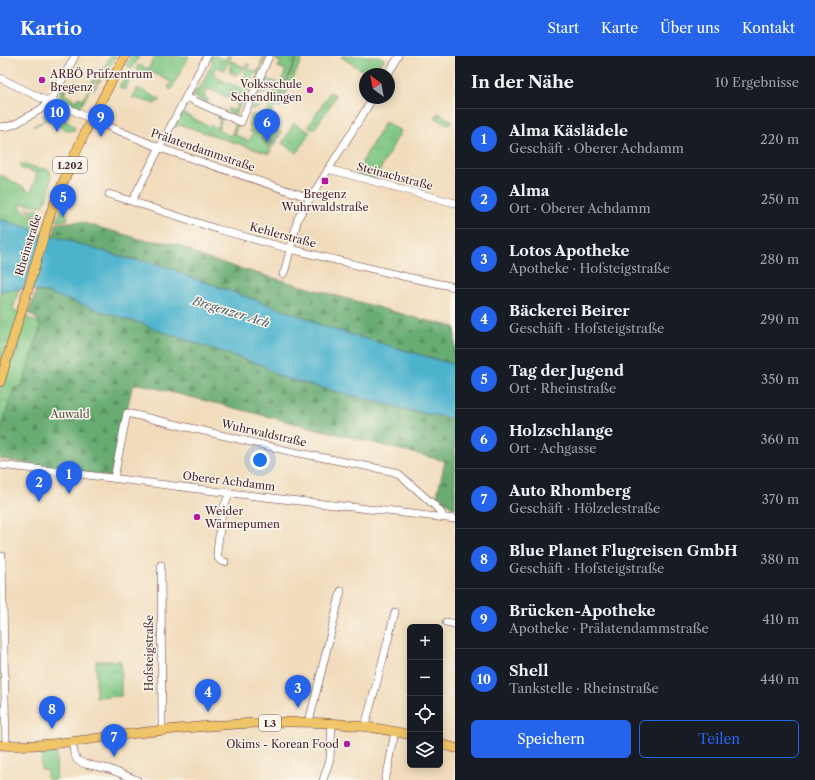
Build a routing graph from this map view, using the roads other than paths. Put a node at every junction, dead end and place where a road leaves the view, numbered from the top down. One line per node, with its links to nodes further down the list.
1 (75, 56): 9 (street)
2 (125, 56): 11 (main road, Rheinstraße / L202)
3 (207, 56): 8 (street)
4 (269, 56): 8 (street)
5 (399, 56): 6 (street)
6 (392, 68)
7 (0, 78): 9 (street)
8 (186, 96): 13 (street)
9 (50, 101): 11 (street, Prälatendammstraße); 12 (street)
10 (369, 104): 14 (street)
11 (91, 119): 13 (street, Prälatendammstraße); 22 (main road, Rheinstraße / L202)
12 (0, 127)
13 (160, 148): 16 (street, Prälatendammstraße); 17 (street)
14 (328, 169): 16 (street); 18 (street, Steinachstraße)
15 (109, 194): 17 (street, Kehlerstraße)
16 (310, 198): 19 (street)
17 (132, 201): 19 (street, Kehlerstraße)
18 (455, 203)
19 (290, 249): 20 (street); 21 (street, Kehlerstraße)
20 (283, 274)
21 (455, 287)
22 (0, 382)
23 (0, 465): 24 (street, Oberer Achdamm)
24 (114, 478): 25 (street, Oberer Achdamm); 26 (street, Wuhrwaldstraße)
25 (230, 493): 26 (street, Oberer Achdamm); 29 (street)
26 (442, 517): 27 (street, Oberer Achdamm)
27 (455, 519)
28 (0, 556): 42 (street)
29 (225, 562)
30 (161, 565): 38 (street, Hofsteigstraße)
31 (341, 591): 35 (street)
32 (395, 612): 37 (street)
33 (446, 622): 34 (street)
34 (455, 624)
35 (309, 722): 36 (main road, L3); 38 (main road, L3)
36 (332, 723): 37 (main road, L3); 46 (street)
37 (365, 726): 39 (main road, L3)
38 (162, 730): 41 (main road, L3)
39 (395, 731): 40 (main road, L3); 47 (street)
40 (407, 734)
41 (72, 741): 42 (main road, L3); 45 (street)
42 (3, 745)
43 (443, 745): 44 (main road)
44 (455, 748)
45 (137, 780)
46 (323, 780)
47 (385, 780)

